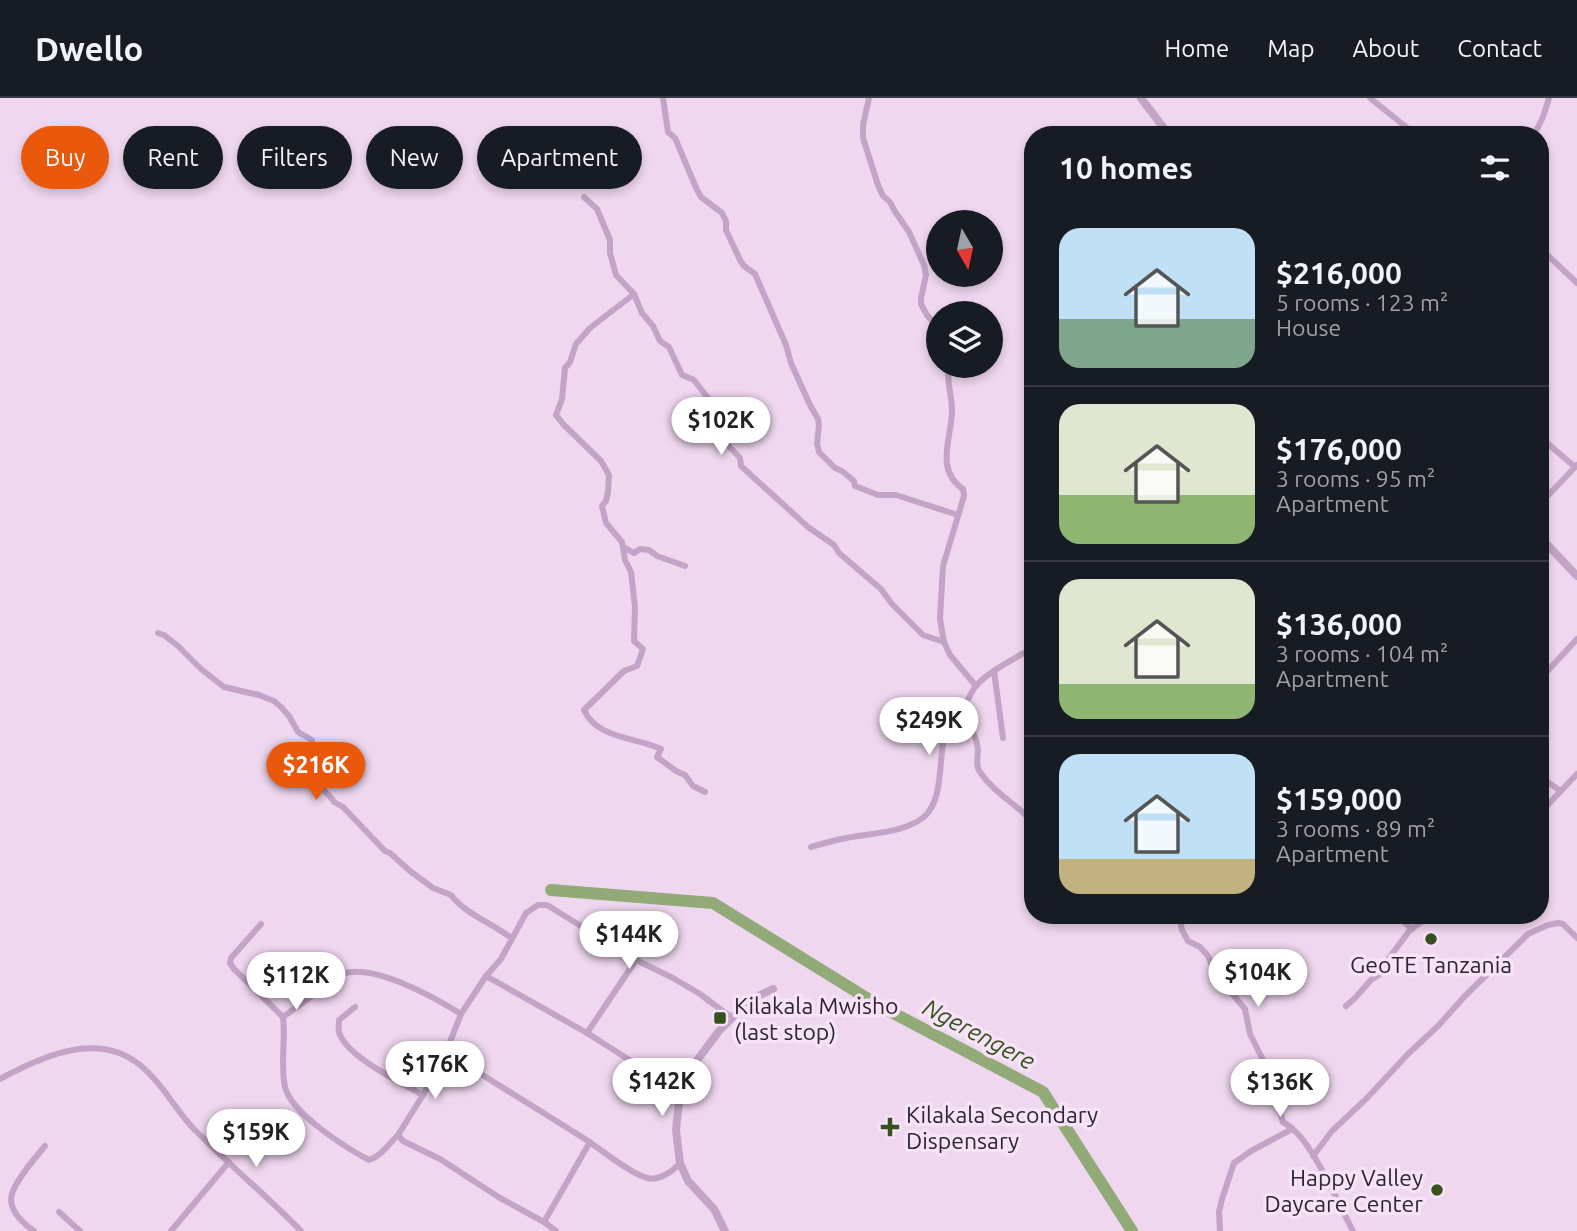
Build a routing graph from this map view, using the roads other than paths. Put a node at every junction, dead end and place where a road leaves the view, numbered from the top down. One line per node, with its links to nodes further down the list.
1 (663, 98): 18 (street)
2 (869, 98): 13 (street)
3 (1141, 98): 6 (street)
4 (1370, 98): 7 (street)
5 (1549, 98): 8 (street)
6 (1163, 126)
7 (1405, 126)
8 (1538, 126)
9 (584, 197): 12 (street)
10 (1549, 257): 11 (street)
11 (1577, 283)
12 (634, 295): 20 (street); 25 (street)
13 (926, 313)
14 (947, 378): 18 (street)
15 (1549, 444): 16 (street)
16 (1576, 466): 17 (street)
17 (1549, 494)
18 (958, 515): 25 (street)
19 (1549, 546): 22 (street)
20 (623, 547): 21 (street); 35 (street)
21 (685, 566)
22 (1577, 576)
23 (158, 633): 45 (street)
24 (1577, 639): 27 (street)
25 (944, 642): 29 (street)
26 (1024, 653): 28 (street)
27 (1549, 669)
28 (994, 671): 29 (street); 31 (street)
29 (976, 686): 30 (street)
30 (956, 713): 37 (street); 38 (street)
31 (1003, 738)
32 (1577, 774): 34 (street)
33 (1549, 783): 34 (street)
34 (1561, 791): 36 (street)
35 (705, 792)
36 (1549, 804)
37 (1024, 814)
38 (811, 847)
39 (261, 924): 52 (street)
40 (1181, 924): 59 (street)
41 (1406, 924): 43 (street)
42 (1419, 924): 43 (street)
43 (1412, 929): 49 (street)
44 (1577, 938): 63 (street)
45 (511, 939): 46 (street); 47 (street)
46 (636, 960): 53 (street); 54 (street)
47 (486, 976): 51 (street); 54 (street)
48 (774, 989): 53 (street)
49 (1346, 1006)
50 (355, 1007): 58 (street)
51 (460, 1014): 52 (street); 55 (street)
52 (283, 1017): 60 (street)
53 (732, 1018): 57 (street)
54 (587, 1033): 57 (street)
55 (446, 1052): 58 (street); 61 (street)
56 (0, 1079): 64 (street)
57 (680, 1092): 65 (street)
58 (423, 1095): 60 (street)
59 (1293, 1129): 63 (street); 74 (street)
60 (398, 1135): 67 (street)
61 (590, 1142): 65 (street); 67 (street)
62 (46, 1146): 68 (street)
63 (1313, 1156): 75 (street)
64 (229, 1162): 70 (street); 71 (street)
65 (680, 1163): 73 (street)
66 (59, 1212): 69 (street)
67 (544, 1222): 72 (street)
68 (34, 1231)
69 (80, 1231)
70 (171, 1231)
71 (300, 1231)
72 (556, 1231)
73 (725, 1231)
74 (1220, 1231)
75 (1353, 1231)

